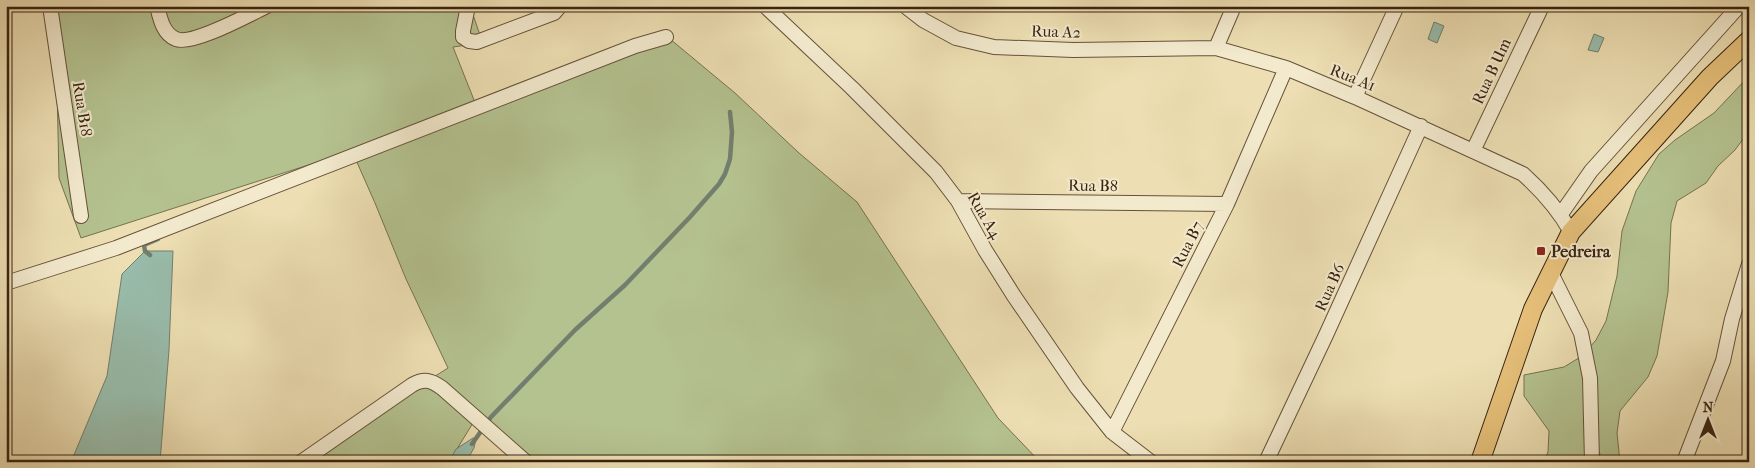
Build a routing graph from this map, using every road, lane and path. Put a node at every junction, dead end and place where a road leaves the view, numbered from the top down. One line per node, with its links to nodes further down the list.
1 (50, 6): 22 (street, Rua B18)
2 (157, 6): 3 (street)
3 (267, 6)
4 (468, 6): 5 (street)
5 (560, 6)
6 (765, 6): 19 (street, Rua A4)
7 (905, 6): 14 (street, Rua A2)
8 (1234, 6): 14 (street)
9 (1397, 6): 16 (street)
10 (1542, 6): 18 (street, Rua B Um)
11 (1739, 6): 21 (street)
12 (666, 37): 26 (street)
13 (1749, 40): 23 (main road)
14 (1216, 48): 15 (street, Rua A1)
15 (1286, 68): 16 (street, Rua A1); 20 (street, Rua B7)
16 (1355, 97): 17 (street, Rua A1)
17 (1421, 126): 18 (street, Rua A1); 31 (street, Rua B6)
18 (1473, 151): 21 (street, Rua A1)
19 (958, 201): 20 (street, Rua B8); 27 (street, Rua A4)
20 (1227, 204): 27 (street, Rua B7)
21 (1561, 214): 23 (street, Rua A1)
22 (82, 216)
23 (1571, 232): 25 (main road)
24 (1749, 264): 34 (street)
25 (1550, 271): 32 (main road); 33 (street)
26 (6, 283)
27 (1112, 432): 30 (street, Rua A4)
28 (301, 462): 29 (street)
29 (526, 462)
30 (1150, 462)
31 (1266, 462)
32 (1480, 462)
33 (1592, 462)
34 (1684, 462)

